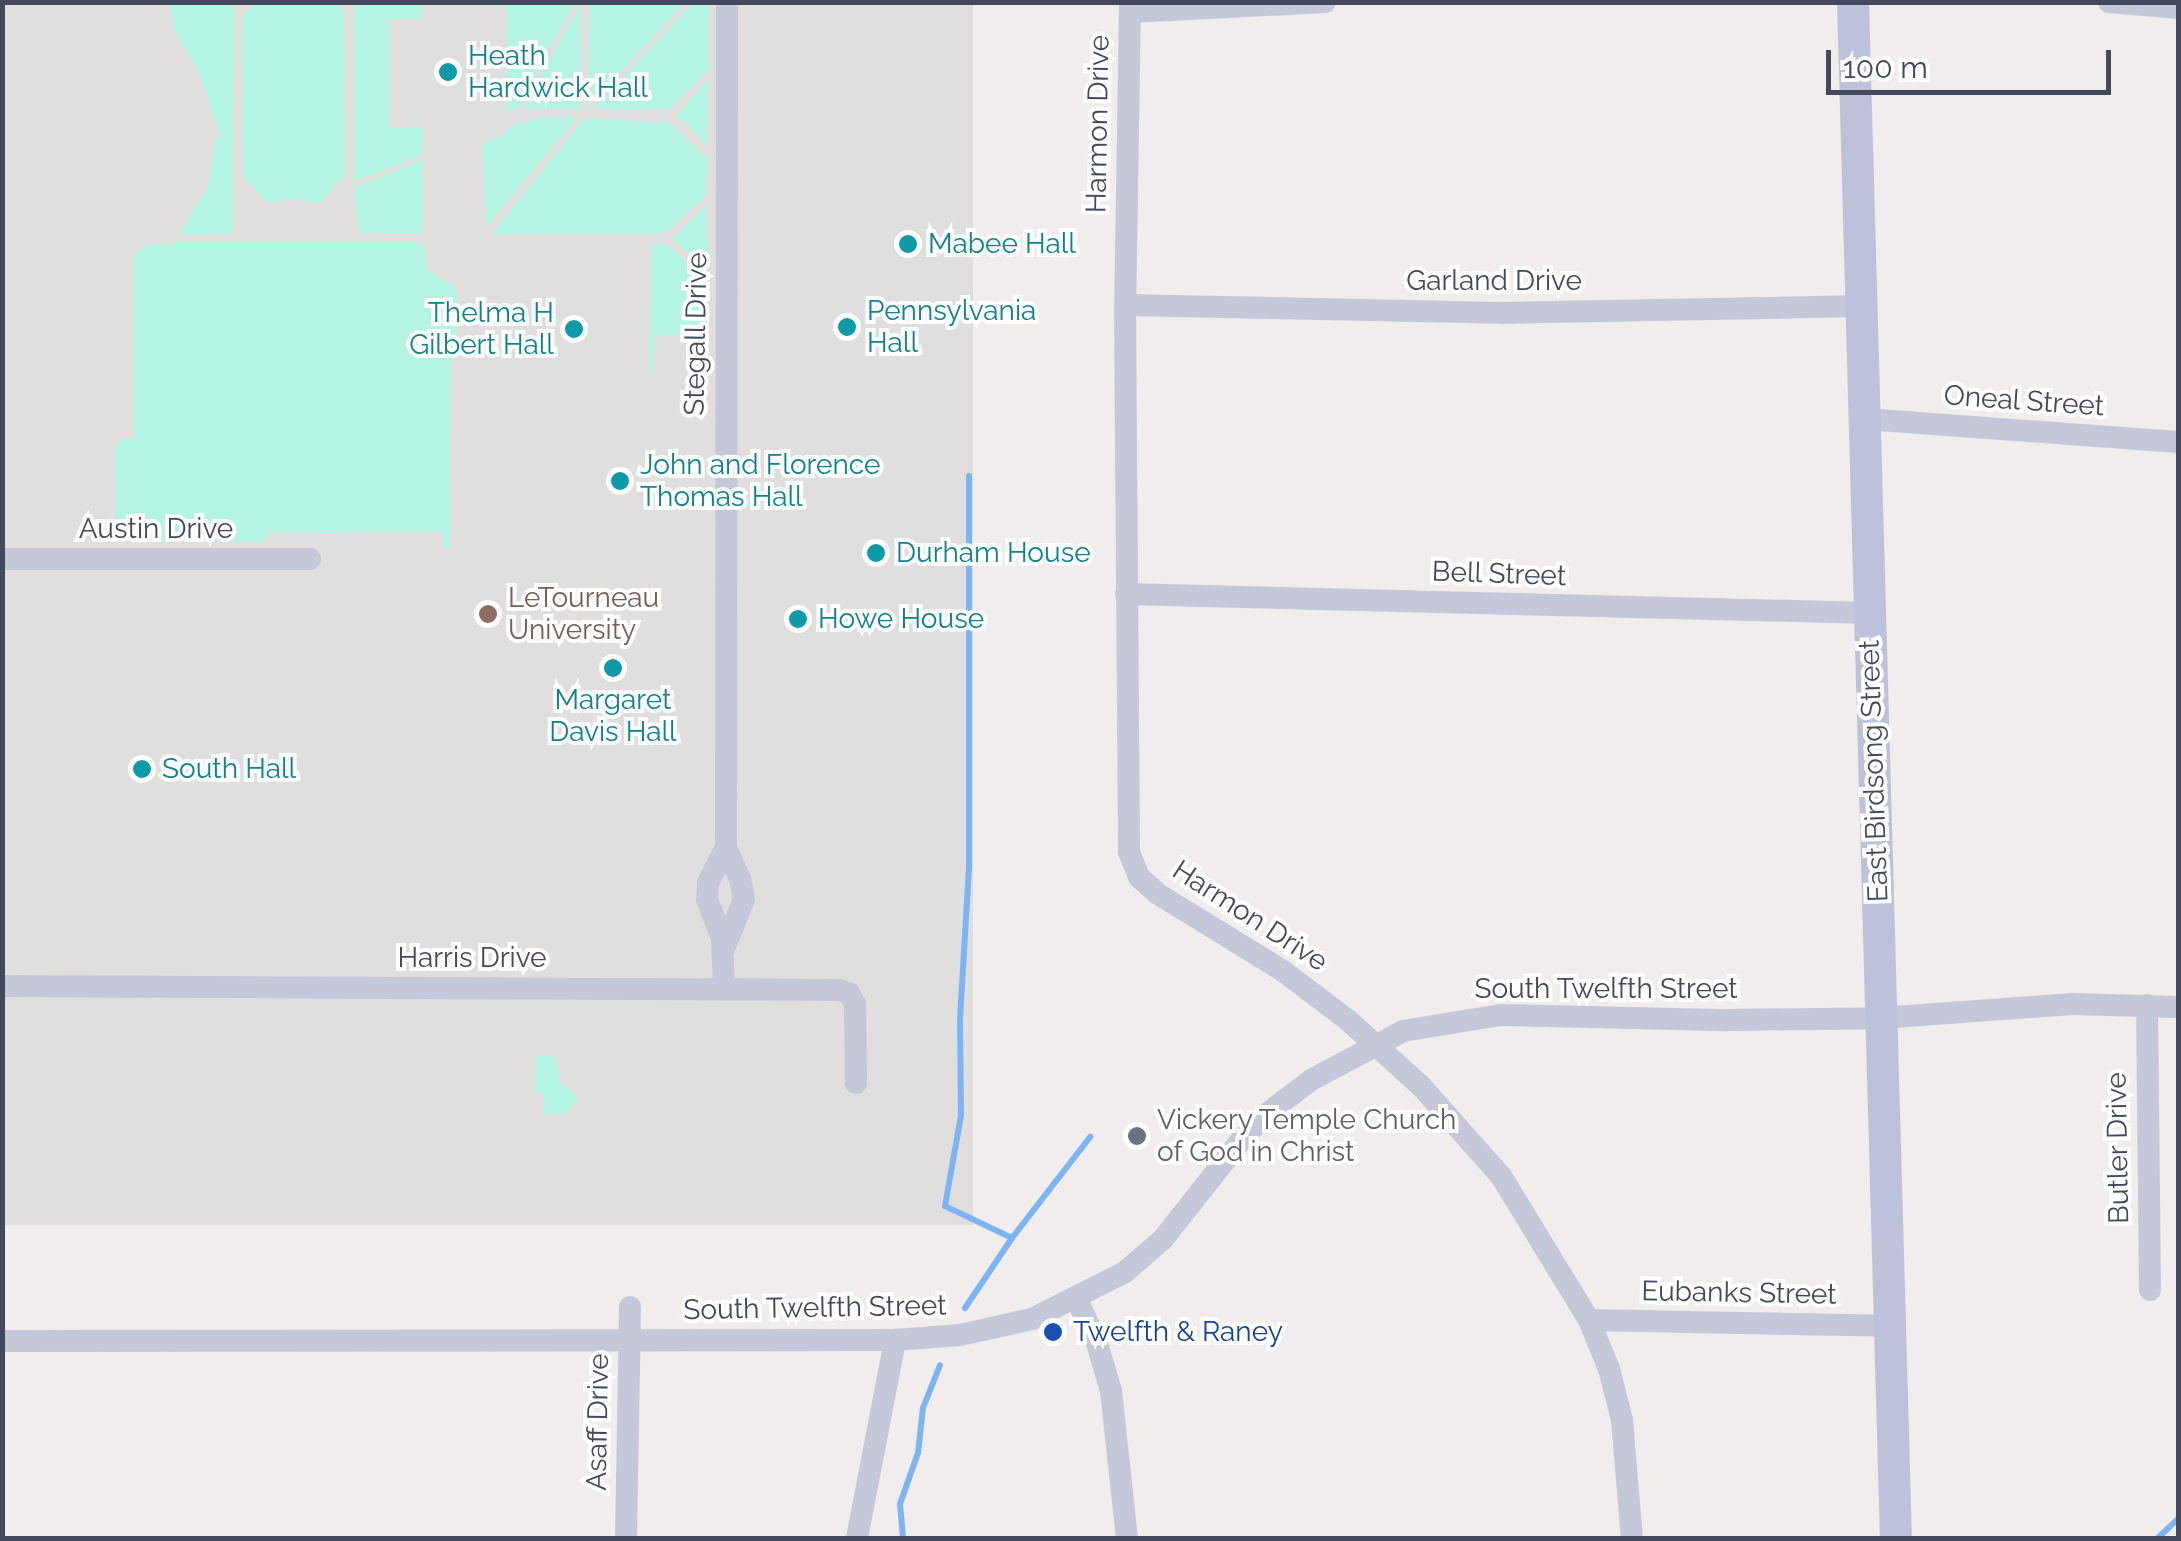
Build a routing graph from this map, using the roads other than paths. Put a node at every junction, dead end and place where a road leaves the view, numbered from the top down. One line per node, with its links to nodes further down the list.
1 (728, 2): 15 (street, Stegall Drive)
2 (1325, 2): 5 (street)
3 (1853, 2): 8 (street, East Birdsong Street)
4 (2110, 2): 6 (street)
5 (1130, 7): 7 (street, Harmon Drive)
6 (2178, 8)
7 (1125, 305): 8 (street, Garland Drive); 13 (street, Harmon Drive)
8 (1862, 306): 9 (street, East Birdsong Street)
9 (1865, 419): 10 (street, Oneal Street); 14 (street, East Birdsong Street)
10 (2178, 442)
11 (2, 558): 12 (street, Austin Drive)
12 (310, 560)
13 (1126, 594): 14 (street, Bell Street); 22 (street, Harmon Drive)
14 (1870, 612): 21 (street, East Birdsong Street)
15 (726, 847): 16 (street, Stegall Drive); 16 (street, Stegall Drive)
16 (724, 950): 18 (street, Stegall Drive)
17 (2, 986): 18 (street, Harris Drive)
18 (724, 988): 23 (street, Harris Drive)
19 (2147, 1005): 20 (street, South Twelfth Street); 21 (street, South Twelfth Street); 24 (street, Butler Drive)
20 (2178, 1007)
21 (1881, 1018): 22 (street, South Twelfth Street); 28 (street, East Birdsong Street)
22 (1373, 1044): 25 (street, South Twelfth Street); 27 (street, Harmon Drive)
23 (856, 1083)
24 (2150, 1290)
25 (1077, 1300): 29 (street, South Twelfth Street); 34 (street)
26 (630, 1307): 31 (street, Asaff Drive)
27 (1589, 1320): 28 (street, Eubanks Street); 35 (street, Harmon Drive)
28 (1888, 1326): 36 (street, East Birdsong Street)
29 (895, 1340): 31 (street, South Twelfth Street); 33 (street)
30 (2, 1341): 31 (street, South Twelfth Street)
31 (630, 1342): 32 (street, Asaff Drive)
32 (626, 1538)
33 (857, 1538)
34 (1127, 1538)
35 (1632, 1538)
36 (1896, 1538)

